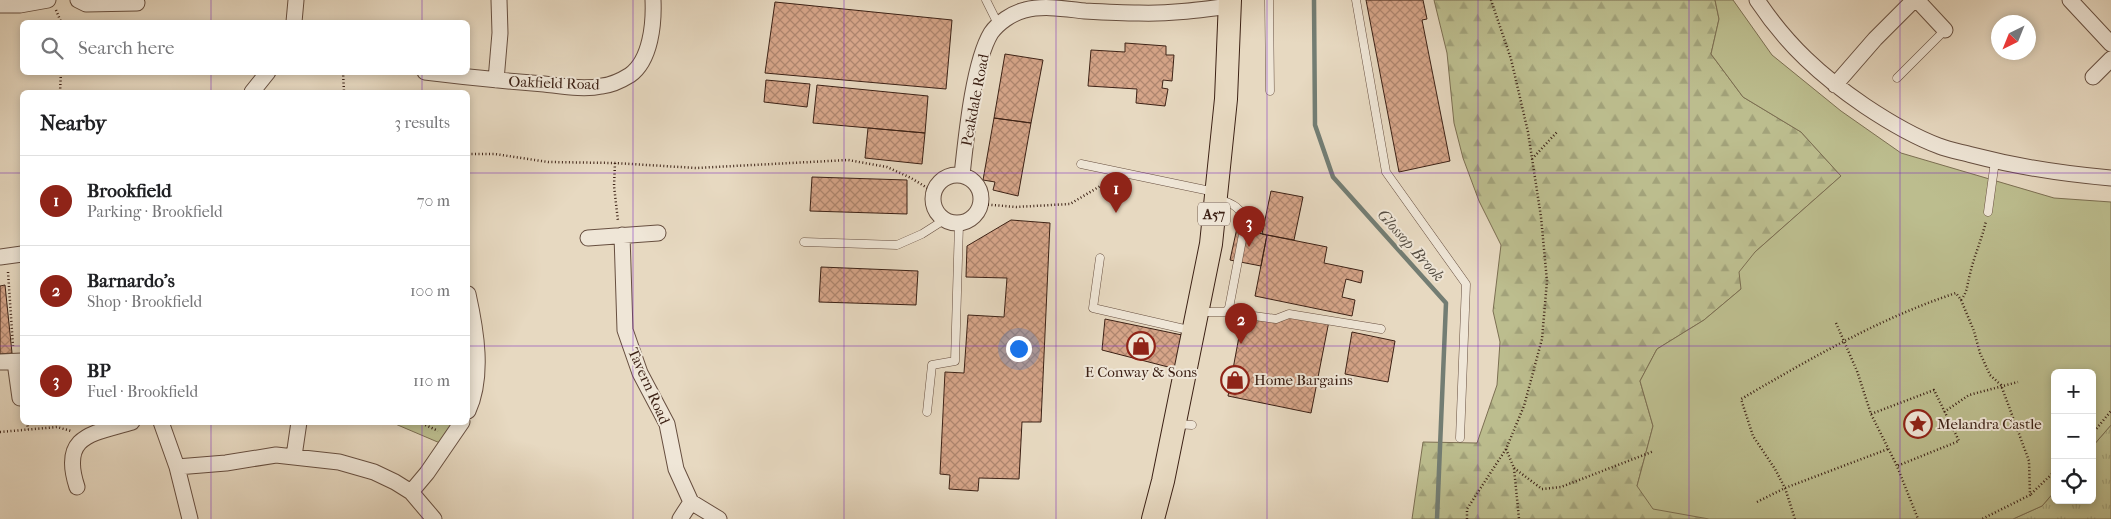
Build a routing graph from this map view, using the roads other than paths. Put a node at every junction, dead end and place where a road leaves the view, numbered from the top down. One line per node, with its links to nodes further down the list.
1 (48, 0): 14 (street)
2 (78, 0): 12 (street)
3 (296, 0): 15 (street)
4 (499, 0): 24 (street)
5 (653, 0): 24 (street, Oakfield Road)
6 (986, 0): 16 (lane)
7 (1269, 0): 27 (lane)
8 (1356, 0): 53 (lane)
9 (1758, 0): 25 (street)
10 (1915, 0): 17 (street); 25 (street)
11 (2070, 0): 18 (street)
12 (137, 3)
13 (1230, 3): 16 (street); 32 (main road, A57)
14 (0, 5)
15 (294, 20)
16 (998, 24): 30 (street, Peakdale Road)
17 (1945, 30): 23 (lane)
18 (2111, 44)
19 (2111, 59): 22 (street)
20 (266, 75): 26 (street)
21 (452, 75): 24 (street, Oakfield Road)
22 (2093, 77)
23 (1897, 78)
24 (496, 80)
25 (1835, 85): 28 (street)
26 (254, 90)
27 (1270, 91)
28 (1995, 161): 31 (street); 33 (lane)
29 (1081, 164): 32 (lane)
30 (962, 175): 34 (street); 35 (street)
31 (2111, 178)
32 (1217, 196): 42 (lane); 43 (main road, A57)
33 (1988, 212)
34 (944, 220): 35 (street); 39 (lane)
35 (959, 224): 48 (lane)
36 (658, 233): 37 (street)
37 (622, 235): 38 (street); 58 (street, Tavern Road)
38 (588, 238)
39 (804, 242)
40 (1100, 258): 43 (lane)
41 (470, 304): 47 (street)
42 (1226, 312): 43 (lane); 44 (lane)
43 (1195, 321): 63 (main road, A57)
44 (1381, 329)
45 (12, 362): 46 (street)
46 (20, 398)
47 (470, 407)
48 (927, 412)
49 (122, 425): 56 (street)
50 (162, 425): 55 (street)
51 (299, 425): 54 (street)
52 (460, 425): 57 (street)
53 (1460, 438)
54 (294, 456): 55 (street); 57 (street)
55 (177, 467): 59 (street)
56 (77, 487)
57 (411, 492): 60 (street)
58 (691, 502): 61 (street); 62 (street)
59 (190, 519)
60 (434, 519)
61 (680, 519)
62 (719, 519)
63 (1153, 519)

